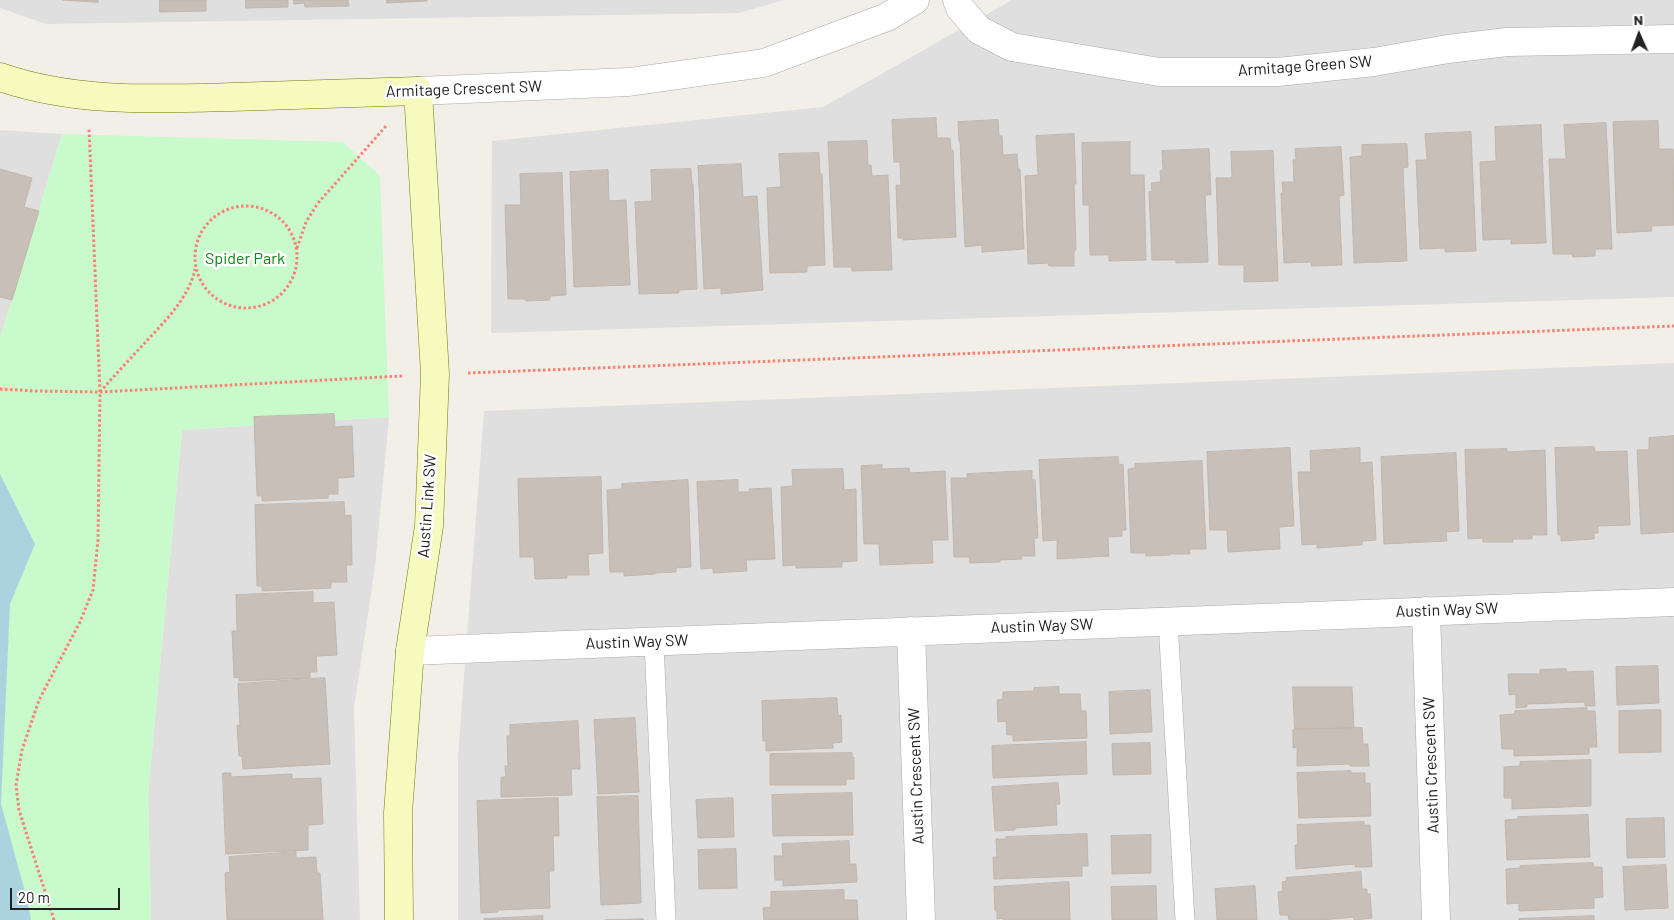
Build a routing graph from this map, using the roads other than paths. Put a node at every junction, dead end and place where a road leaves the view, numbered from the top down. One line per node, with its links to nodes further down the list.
1 (915, 0): 5 (street, Armitage Crescent SW)
2 (957, 0): 3 (street, Armitage Green SW)
3 (1674, 39)
4 (0, 77): 5 (street, Armitage Crescent SW)
5 (418, 91): 11 (street, Austin Link SW)
6 (1674, 602): 7 (street, Austin Way SW)
7 (1426, 611): 8 (street, Austin Way SW); 16 (street, Austin Crescent SW)
8 (1168, 621): 9 (street, Austin Way SW); 15 (lane)
9 (911, 631): 10 (street, Austin Way SW); 14 (street, Austin Crescent SW)
10 (654, 642): 11 (street, Austin Way SW); 13 (lane)
11 (410, 651): 12 (street, Austin Link SW)
12 (398, 920)
13 (666, 920)
14 (921, 920)
15 (1185, 920)
16 (1436, 920)

